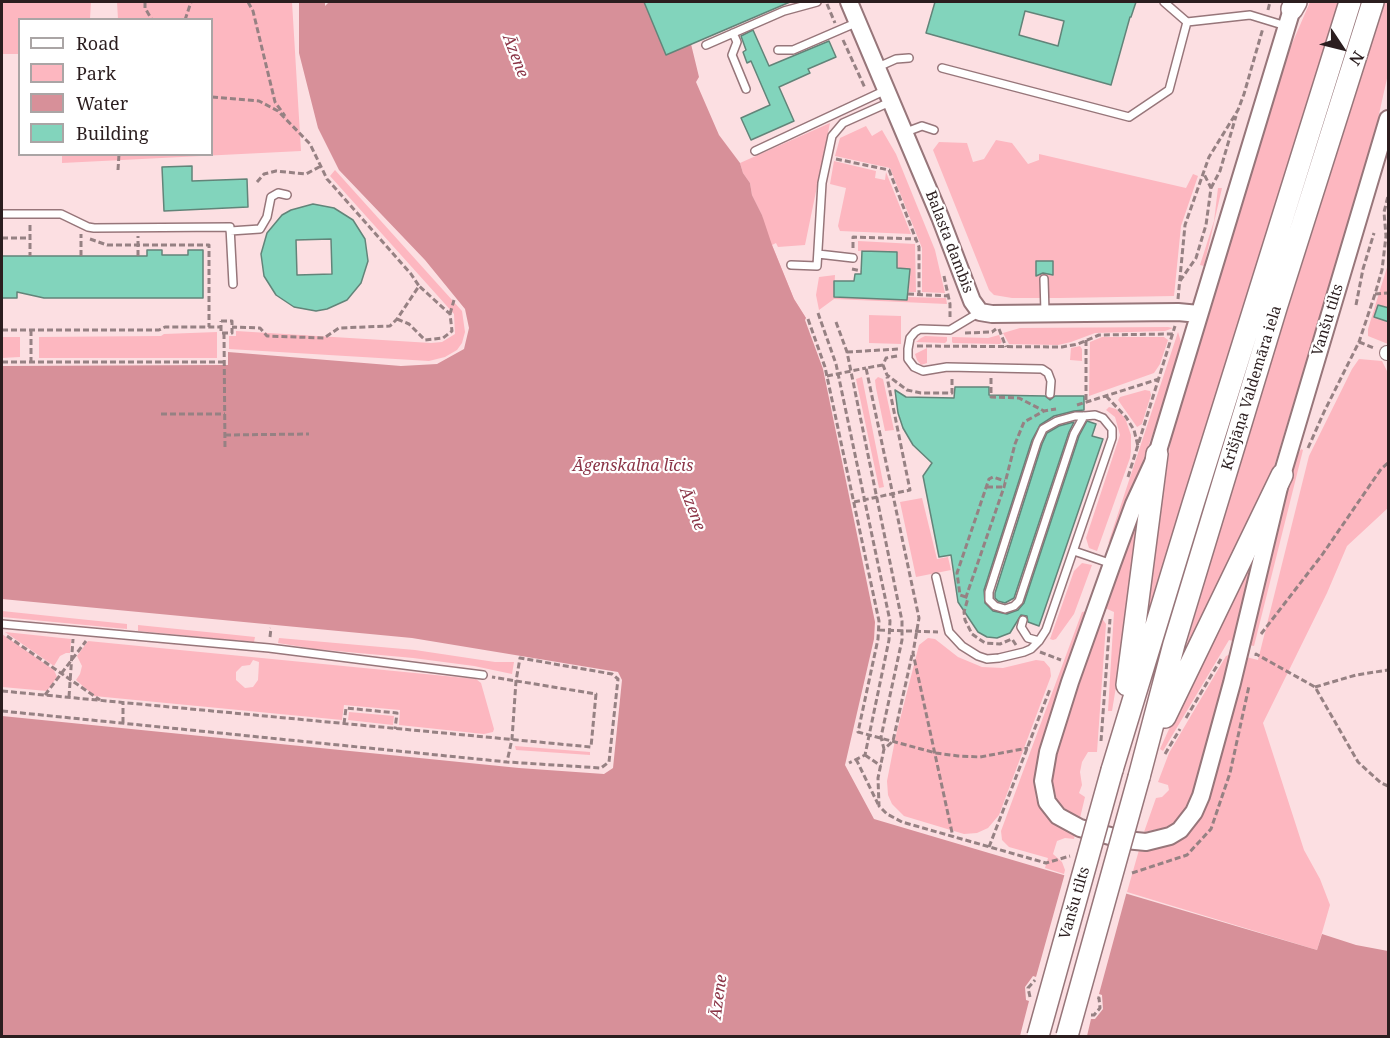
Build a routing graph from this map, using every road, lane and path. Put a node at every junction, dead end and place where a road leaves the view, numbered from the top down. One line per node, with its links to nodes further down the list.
1 (145, 2): 12 (path)
2 (191, 2): 13 (path)
3 (249, 2): 28 (path)
4 (817, 2): 17 (lane)
5 (832, 2): 16 (path)
6 (849, 2): 16 (street, Balasta dambis)
7 (1164, 2): 15 (lane)
8 (1270, 2): 14 (path)
9 (1350, 2): 175 (main road, Krišjāņa Valdemāra iela)
10 (1373, 2): 180 (main road, Krišjāņa Valdemāra iela)
11 (1291, 10): 14 (lane); 79 (street, Vanšu tilts)
12 (151, 18)
13 (186, 18)
14 (1265, 19): 15 (lane); 26 (path)
15 (1187, 22): 22 (lane)
16 (851, 25): 19 (lane); 21 (street, Balasta dambis); 24 (path)
17 (733, 33): 18 (lane); 23 (lane)
18 (706, 45)
19 (778, 50)
20 (909, 58): 21 (lane)
21 (878, 67): 24 (street, Balasta dambis)
22 (942, 68)
23 (746, 89)
24 (885, 96): 30 (street, Balasta dambis); 31 (lane); 33 (lane)
25 (213, 97): 28 (path)
26 (1238, 110): 37 (path); 39 (path)
27 (1389, 118): 35 (street, Vanšu tilts)
28 (290, 123): 34 (path)
29 (934, 130): 30 (lane)
30 (906, 132): 75 (street, Balasta dambis)
31 (755, 152)
32 (119, 156): 36 (path)
33 (828, 157): 51 (path); 53 (lane)
34 (321, 166): 38 (path); 64 (path)
35 (1382, 166): 120 (street, Vanšu tilts)
36 (118, 170)
37 (1203, 172): 39 (path); 62 (path)
38 (257, 182)
39 (1211, 188): 62 (path)
40 (288, 195): 46 (lane)
41 (1389, 196): 69 (path)
42 (2, 214): 43 (lane)
43 (30, 214): 44 (lane); 50 (path)
44 (81, 224): 45 (lane); 48 (path)
45 (138, 228): 46 (lane); 52 (path)
46 (230, 231): 63 (lane)
47 (1374, 233): 74 (path)
48 (81, 234): 52 (path); 55 (path)
49 (2, 238): 50 (path)
50 (30, 238): 54 (path)
51 (916, 239): 57 (path); 68 (path)
52 (138, 245): 56 (path); 85 (path)
53 (818, 254): 57 (lane); 58 (lane)
54 (30, 256)
55 (81, 256)
56 (138, 256)
57 (853, 258): 60 (path)
58 (791, 265)
59 (948, 270): 65 (path)
60 (861, 271)
61 (1044, 279): 76 (lane)
62 (1179, 281): 73 (path)
63 (233, 284)
64 (419, 286): 78 (path); 80 (path)
65 (952, 288)
66 (1389, 293): 69 (path)
67 (908, 294): 68 (path)
68 (919, 294): 70 (path)
69 (1375, 294): 118 (path)
70 (949, 296)
71 (954, 297): 84 (path)
72 (454, 300): 78 (path)
73 (1174, 303): 76 (street, Balasta dambis); 79 (street, Balasta dambis); 91 (path)
74 (1356, 305)
75 (981, 312): 76 (street, Balasta dambis); 84 (lane)
76 (1045, 312)
77 (818, 313): 100 (path)
78 (450, 314): 80 (path)
79 (1199, 314): 117 (street, Vanšu tilts)
80 (397, 319): 87 (path)
81 (808, 319): 102 (path)
82 (836, 322): 99 (path)
83 (1009, 325): 84 (path)
84 (957, 326): 105 (lane)
85 (209, 327): 86 (path); 89 (path)
86 (221, 327): 87 (path); 90 (path)
87 (232, 327): 90 (path)
88 (2, 330): 89 (path)
89 (30, 330): 95 (path)
90 (224, 333): 96 (path)
91 (1173, 334): 92 (path); 103 (path)
92 (1086, 340): 93 (path); 107 (path)
93 (949, 346)
94 (2, 362): 95 (path)
95 (31, 362): 96 (path)
96 (224, 362): 112 (path)
97 (883, 365): 98 (path)
98 (866, 368): 99 (path); 125 (path)
99 (851, 371): 100 (path); 126 (path)
100 (839, 374): 102 (path); 127 (path)
101 (887, 375): 125 (path)
102 (827, 376): 128 (path)
103 (1159, 379): 106 (path); 117 (path)
104 (991, 383): 110 (path)
105 (1050, 394)
106 (1106, 396): 107 (path); 117 (path)
107 (1087, 402): 108 (path)
108 (1071, 406)
109 (1062, 408): 110 (path)
110 (1044, 411): 121 (path)
111 (161, 414): 112 (path)
112 (225, 414): 115 (path)
113 (1084, 416): 113 (lane); 129 (lane)
114 (309, 434): 115 (path)
115 (225, 435): 116 (path)
116 (225, 450)
117 (1148, 451): 122 (path); 130 (street, Vanšu tilts); 175 (main road)
118 (1304, 457)
119 (1389, 463): 144 (path)
120 (1281, 476): 130 (street, Vanšu tilts); 180 (main road)
121 (1006, 481): 123 (path); 124 (path)
122 (1126, 481)
123 (987, 487): 124 (path); 132 (path)
124 (1004, 487): 132 (path)
125 (892, 494): 126 (path); 140 (path)
126 (877, 497): 127 (path); 139 (path)
127 (864, 500): 128 (path); 137 (path)
128 (854, 502): 136 (path)
129 (1074, 551): 130 (lane); 145 (lane)
130 (1112, 564)
131 (936, 577): 142 (lane)
132 (966, 597): 146 (path)
133 (1110, 615): 175 (path)
134 (1023, 620): 145 (lane)
135 (2, 624): 138 (lane)
136 (878, 630): 137 (path); 167 (path)
137 (890, 630): 139 (path); 167 (path)
138 (74, 631): 143 (lane); 150 (path)
139 (902, 631): 140 (path); 168 (path)
140 (917, 631): 142 (path); 148 (path)
141 (2, 632): 152 (path)
142 (949, 632): 146 (lane)
143 (93, 633): 150 (path); 153 (lane)
144 (1261, 634)
145 (1040, 640): 146 (lane)
146 (1031, 649): 147 (path)
147 (1064, 651)
148 (913, 653): 170 (path); 173 (path)
149 (1256, 654): 157 (path)
150 (71, 661): 152 (path); 154 (path)
151 (1389, 670): 157 (path)
152 (61, 674): 154 (path); 159 (path)
153 (483, 675): 155 (path)
154 (70, 680): 160 (path); 161 (path)
155 (516, 681): 169 (path); 169 (path); 177 (path)
156 (1052, 682): 171 (path)
157 (1315, 687): 181 (path)
158 (2, 691): 159 (path)
159 (45, 695): 160 (path)
160 (69, 698): 161 (path)
161 (101, 701): 162 (path)
162 (123, 703): 164 (path); 165 (path)
163 (2, 711): 164 (path)
164 (123, 723): 177 (path)
165 (344, 724): 166 (path); 166 (path)
166 (395, 729): 169 (path)
167 (869, 734): 168 (path); 174 (path)
168 (880, 737): 170 (path); 172 (path)
169 (512, 739): 177 (path)
170 (892, 741): 172 (path); 173 (path)
171 (1028, 748): 173 (path); 184 (path)
172 (884, 749): 179 (path)
173 (936, 753): 183 (path)
174 (865, 755): 176 (path); 179 (path)
175 (1110, 755): 186 (main road, Vanšu tilts, bridge)
176 (856, 759): 178 (path); 182 (path)
177 (507, 762)
178 (849, 762)
179 (881, 766): 182 (path)
180 (1142, 769): 187 (main road, Vanšu tilts, bridge)
181 (1389, 786)
182 (879, 806): 183 (path)
183 (953, 837): 184 (path)
184 (989, 847): 185 (path)
185 (1070, 856)
186 (1038, 1036)
187 (1067, 1036)

